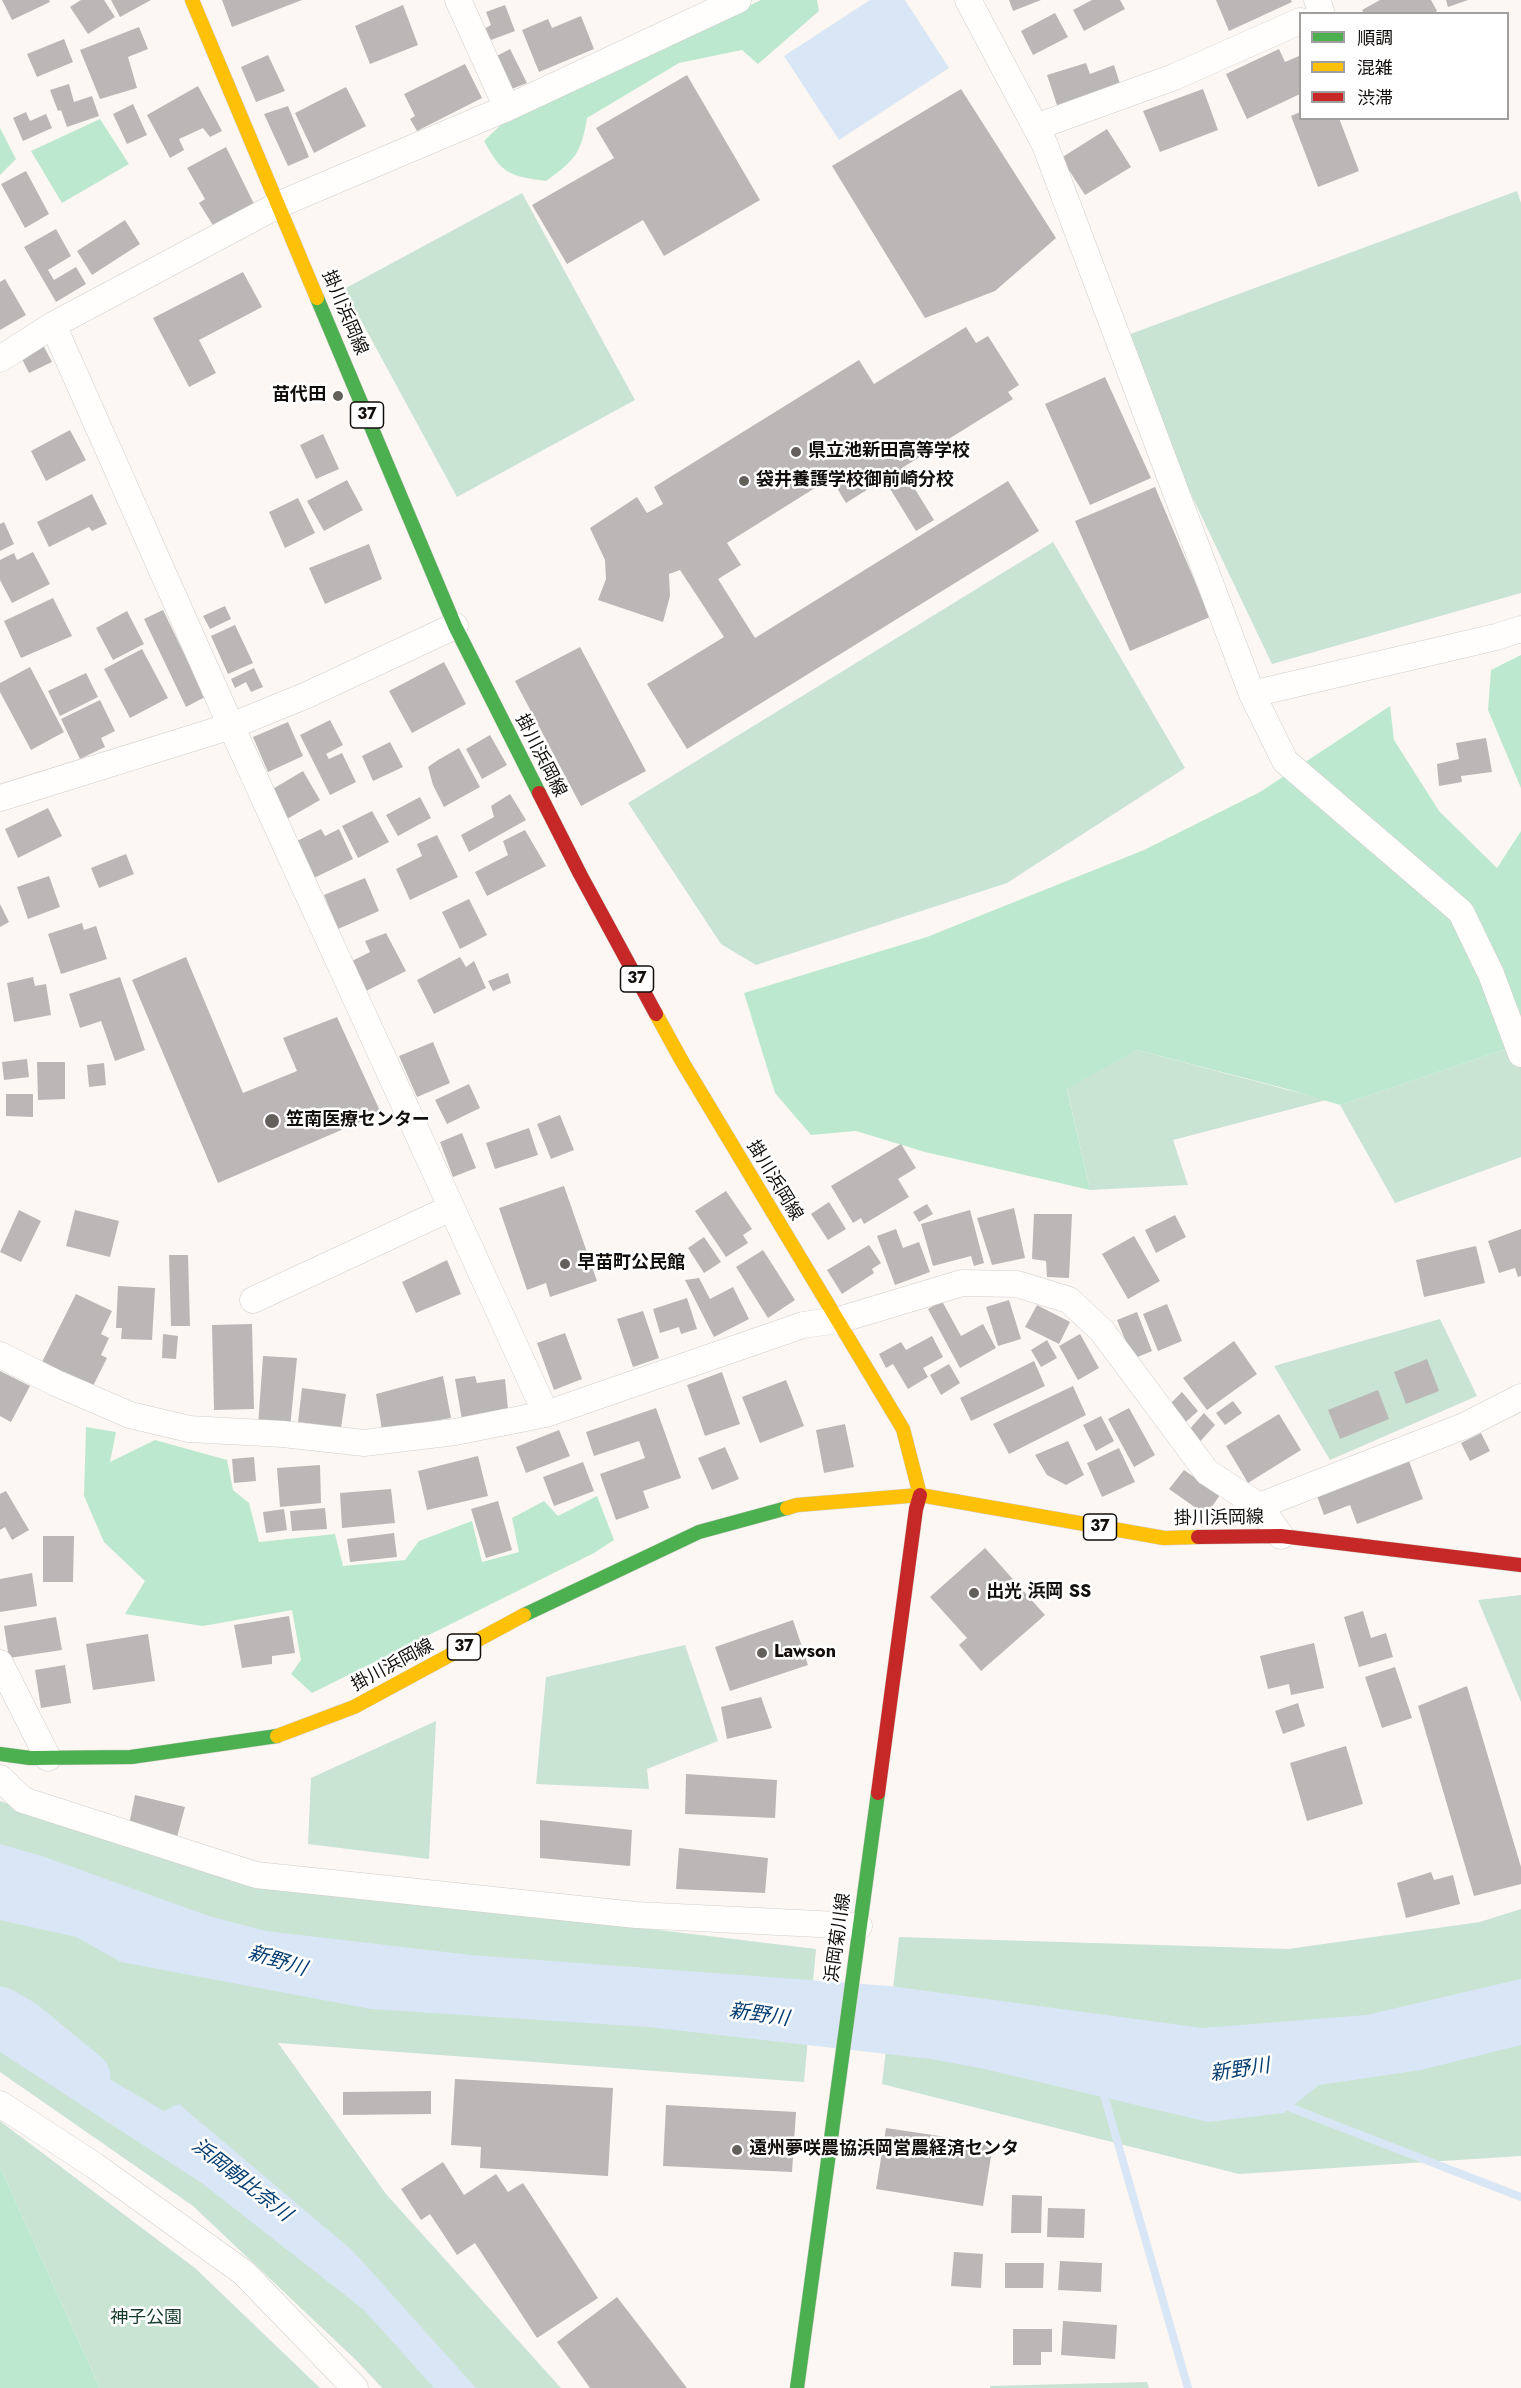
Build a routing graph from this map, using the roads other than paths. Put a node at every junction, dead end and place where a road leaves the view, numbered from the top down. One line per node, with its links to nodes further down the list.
1 (192, 0): 9 (main road, 掛川浜岡線 / 37)
2 (458, 0): 7 (street)
3 (738, 0): 5 (street)
4 (968, 0): 8 (street)
5 (691, 11): 7 (street)
6 (1299, 20): 8 (street)
7 (507, 108): 9 (street)
8 (1036, 127): 14 (street)
9 (280, 204): 10 (street); 12 (main road, 掛川浜岡線 / 37)
10 (53, 325): 11 (street); 15 (street)
11 (0, 359)
12 (455, 626): 15 (street); 20 (main road, 掛川浜岡線 / 37)
13 (1521, 629): 14 (street)
14 (1252, 694): 17 (street)
15 (231, 726): 16 (street); 18 (street)
16 (0, 798)
17 (1521, 1054)
18 (452, 1208): 19 (street); 23 (street)
19 (253, 1300)
20 (839, 1320): 23 (street); 24 (main road, 掛川浜岡線 / 37); 25 (street)
21 (0, 1355): 23 (street)
22 (1521, 1397): 25 (street)
23 (546, 1414)
24 (920, 1495): 26 (main road, 掛川浜岡線 / 37); 30 (main road, 掛川浜岡線 / 37); 32 (main road, 浜岡菊川線)
25 (1259, 1506): 26 (street)
26 (1281, 1536): 27 (main road, 掛川浜岡線 / 37)
27 (1521, 1565)
28 (0, 1663): 30 (street)
29 (0, 1754): 30 (main road, 掛川浜岡線 / 37)
30 (48, 1758)
31 (0, 1778): 32 (street)
32 (858, 1932): 35 (main road, 浜岡菊川線)
33 (0, 2104): 34 (street)
34 (355, 2388)
35 (797, 2388)

